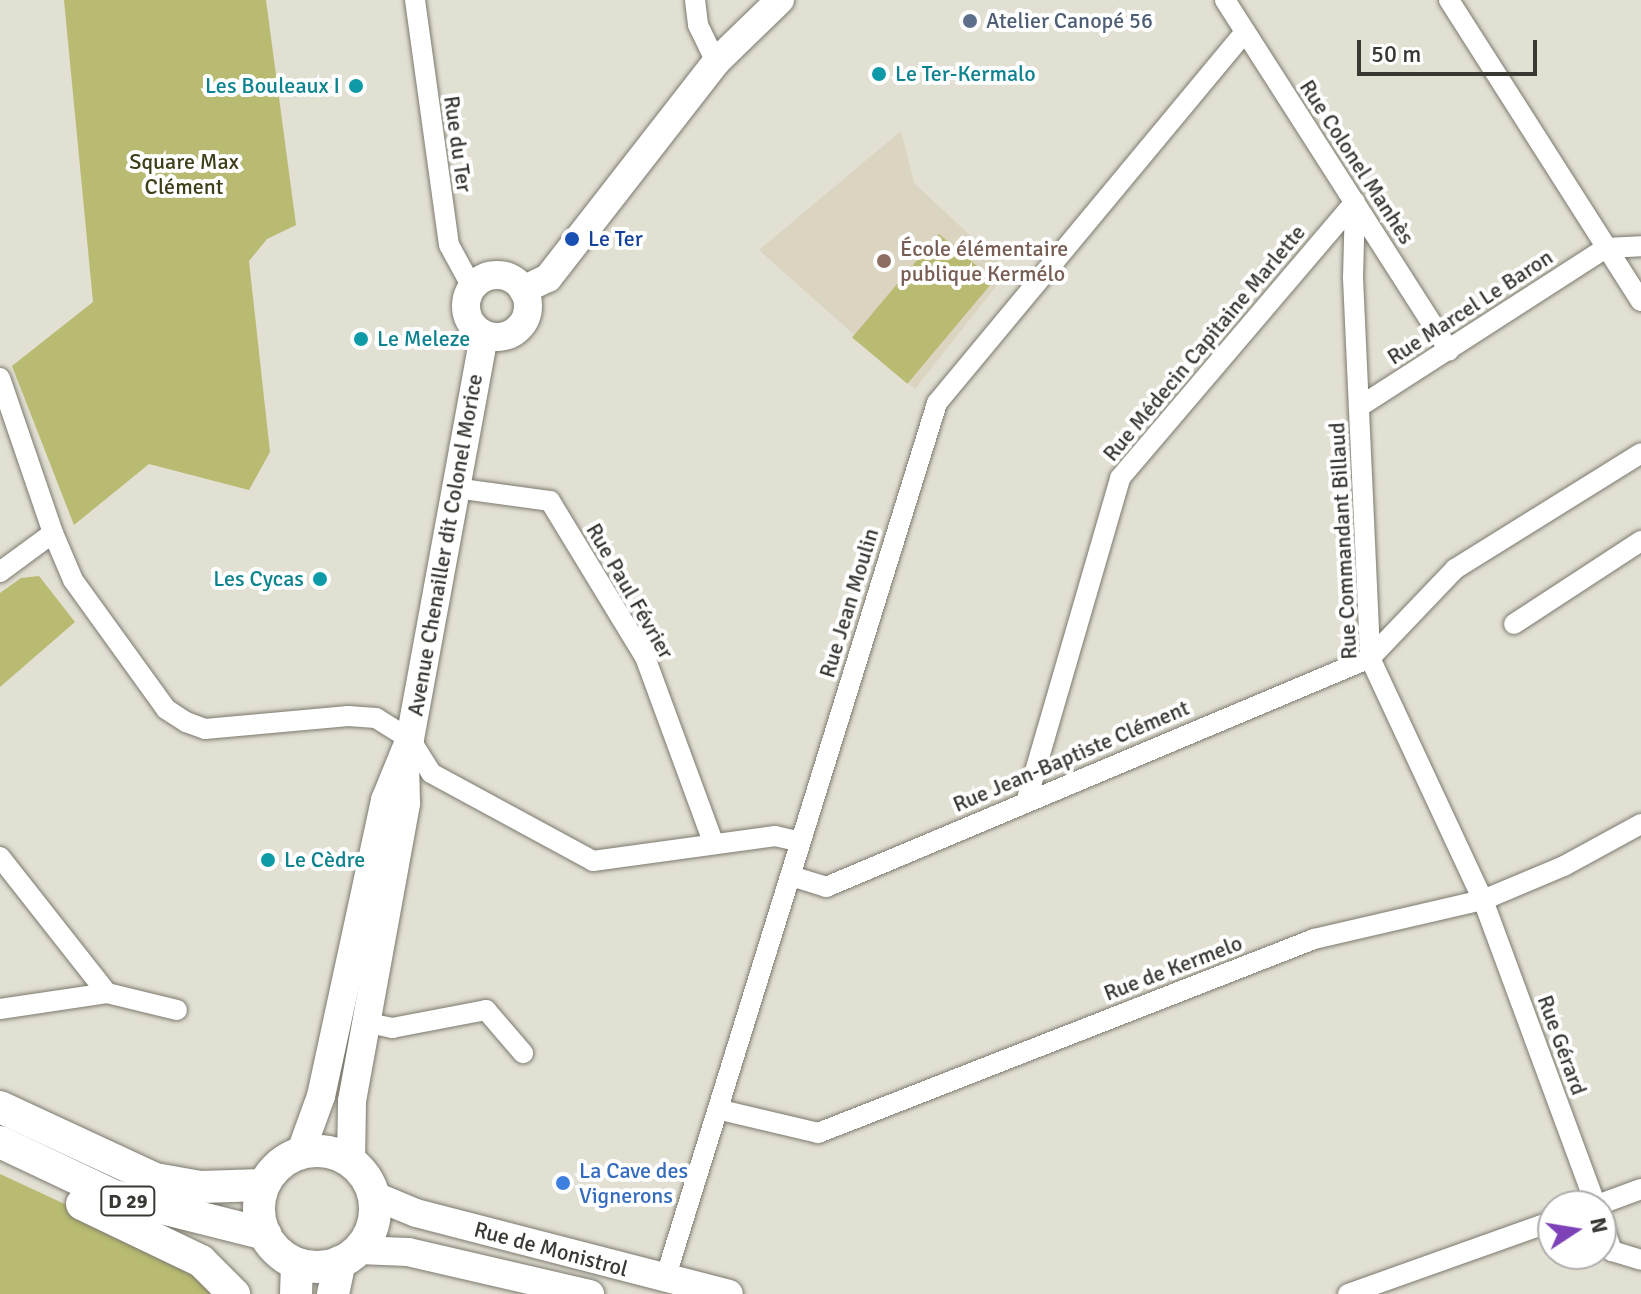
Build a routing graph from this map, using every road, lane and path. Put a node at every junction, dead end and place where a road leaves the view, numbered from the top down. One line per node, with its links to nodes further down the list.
1 (415, 0): 11 (street, Rue du Ter)
2 (695, 0): 7 (street)
3 (780, 0): 7 (street)
4 (1225, 0): 6 (street, Rue Colonel Manhès)
5 (1449, 0): 10 (street)
6 (1245, 32): 8 (street, Rue Colonel Manhès); 29 (street, Rue Jean Moulin)
7 (716, 62): 12 (street)
8 (1355, 202): 15 (street, Rue Colonel Manhès); 17 (street, Rue Commandant Billaud); 26 (street, Rue Médecin Capitaine Marlette)
9 (1641, 246): 10 (street)
10 (1606, 248): 13 (street); 15 (street, Rue Marcel Le Baron)
11 (472, 287): 12 (street); 14 (street)
12 (523, 290): 14 (street)
13 (1641, 301)
14 (484, 335): 19 (street, Avenue Chenailler dit Colonel Morice)
15 (1449, 350): 17 (street, Rue Marcel Le Baron)
16 (0, 378): 20 (street)
17 (1359, 407): 24 (street, Rue Commandant Billaud)
18 (1641, 453): 24 (street)
19 (455, 488): 25 (street, Avenue Chenailler dit Colonel Morice); 28 (street, Rue Paul Février)
20 (53, 533): 22 (street); 25 (street)
21 (1641, 541): 23 (street)
22 (0, 572)
23 (1514, 624)
24 (1370, 658): 26 (street, Rue Jean-Baptiste Clément); 32 (street, Rue Commandant Billaud)
25 (407, 746): 28 (street); 36 (street, Avenue Chenailler dit Colonel Morice); 41 (street, Avenue Chenailler dit Colonel Morice)
26 (1027, 799): 31 (street, Rue Jean-Baptiste Clément)
27 (1641, 824): 32 (street, Rue de Kermelo)
28 (713, 842): 29 (street)
29 (800, 842): 31 (street, Rue Jean Moulin)
30 (0, 857): 33 (street)
31 (791, 876): 39 (street, Rue Jean Moulin)
32 (1483, 900): 39 (street, Rue de Kermelo); 46 (street, Rue Gérard)
33 (107, 993): 34 (street); 35 (street)
34 (0, 1009)
35 (177, 1010)
36 (364, 1022): 37 (street); 42 (street, Avenue Chenailler dit Colonel Morice)
37 (523, 1053)
38 (0, 1107): 44 (main road, D 29)
39 (721, 1110): 55 (street, Rue Jean Moulin)
40 (0, 1142): 50 (main road, D 29)
41 (300, 1154): 42 (main road); 44 (main road)
42 (351, 1161): 47 (main road)
43 (0, 1164): 56 (main road)
44 (263, 1185): 50 (main road)
45 (1641, 1189): 48 (street)
46 (1590, 1190)
47 (375, 1196): 52 (main road); 55 (street, Rue de Monistrol)
48 (1617, 1198)
49 (1537, 1227): 60 (street)
50 (265, 1234): 54 (main road)
51 (1617, 1253): 53 (street)
52 (350, 1256): 54 (main road); 57 (main road); 58 (street, Rue de Monistrol)
53 (1641, 1260)
54 (296, 1279)
55 (665, 1279): 59 (street, Rue de Monistrol)
56 (234, 1294)
57 (333, 1294)
58 (590, 1294)
59 (729, 1294)
60 (1348, 1294)

